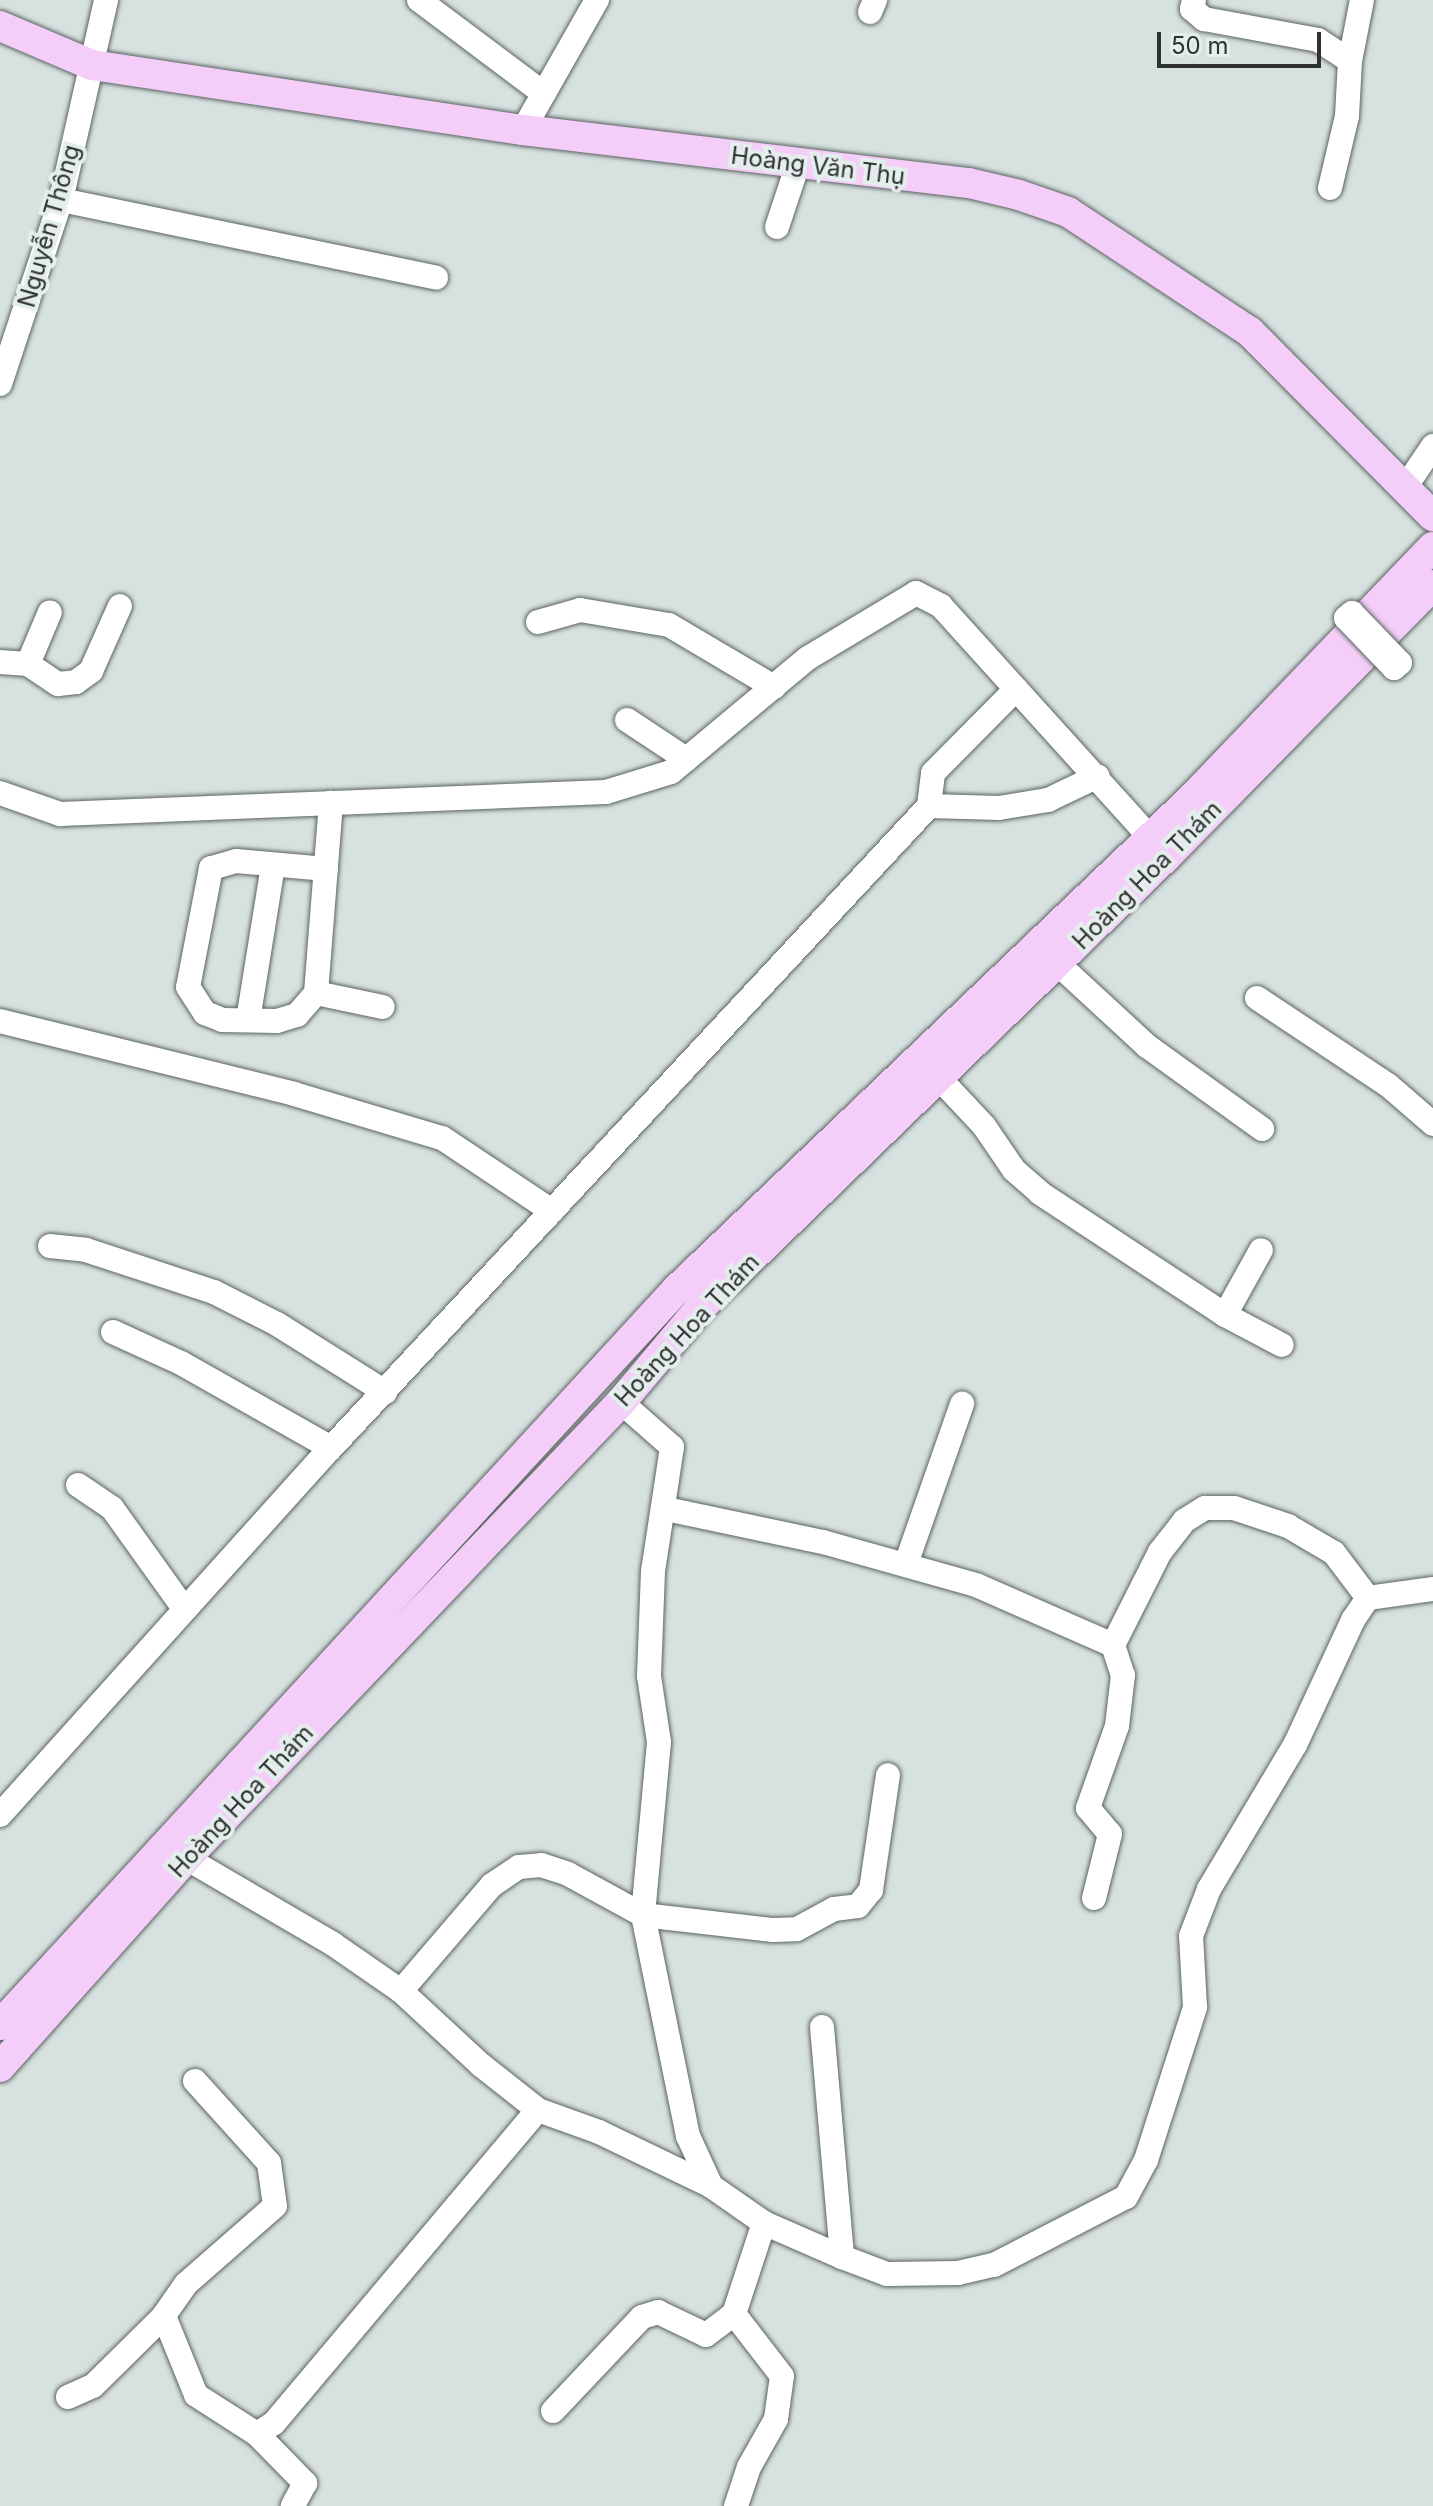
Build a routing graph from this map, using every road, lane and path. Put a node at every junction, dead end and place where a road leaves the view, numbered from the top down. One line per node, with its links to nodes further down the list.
1 (106, 0): 8 (street, Nguyễn Thông)
2 (419, 0): 9 (street)
3 (597, 0): 9 (street)
4 (1194, 0): 7 (street)
5 (1362, 0): 7 (street)
6 (0, 26): 8 (main road, Hoàng Văn Thụ)
7 (1350, 61): 12 (street)
8 (92, 65): 10 (main road, Hoàng Văn Thụ); 13 (street, Nguyễn Thông)
9 (544, 94): 10 (street)
10 (523, 130): 11 (main road, Hoàng Văn Thụ)
11 (798, 164): 14 (street); 18 (main road, Hoàng Văn Thụ)
12 (1330, 188)
13 (61, 200): 15 (street); 16 (street, Nguyễn Thông)
14 (777, 227)
15 (436, 278)
16 (0, 384)
17 (1433, 446): 18 (street)
18 (1404, 489): 19 (main road, Hoàng Văn Thụ)
19 (1433, 516)
20 (1433, 547): 35 (main road, Hoàng Hoa Thám)
21 (1433, 585): 35 (main road, Hoàng Hoa Thám)
22 (120, 606): 26 (street)
23 (50, 612): 26 (street)
24 (538, 622): 27 (street)
25 (0, 662): 26 (street)
26 (28, 664)
27 (774, 687): 28 (street); 30 (street)
28 (1016, 689): 31 (street); 34 (street)
29 (627, 720): 30 (street)
30 (686, 759): 33 (street)
31 (1098, 776): 34 (street); 35 (street)
32 (0, 793): 33 (street)
33 (331, 803): 37 (street)
34 (929, 806): 47 (street)
35 (1158, 847): 38 (main road, Hoàng Hoa Thám); 66 (main road, Hoàng Hoa Thám)
36 (273, 865): 37 (street); 42 (street); 42 (street)
37 (326, 869): 39 (street)
38 (1057, 963): 44 (main road, Hoàng Hoa Thám); 46 (street)
39 (316, 993): 41 (street); 42 (street)
40 (1257, 998): 45 (street)
41 (383, 1007)
42 (248, 1020)
43 (0, 1021): 47 (street)
44 (939, 1078): 50 (street); 54 (main road, Hoàng Hoa Thám)
45 (1433, 1124)
46 (1262, 1129)
47 (552, 1211): 53 (street)
48 (50, 1246): 53 (street)
49 (1261, 1250): 50 (street)
50 (1225, 1315): 52 (street)
51 (113, 1332): 56 (street)
52 (1282, 1345)
53 (385, 1392): 56 (street)
54 (621, 1402): 58 (street); 66 (main road, Hoàng Hoa Thám)
55 (962, 1404): 59 (street)
56 (331, 1448): 62 (street)
57 (78, 1485): 62 (street)
58 (666, 1509): 59 (street); 68 (street)
59 (906, 1564): 63 (street)
60 (1433, 1589): 61 (street)
61 (1368, 1598): 63 (street); 77 (street)
62 (185, 1610): 65 (street)
63 (1113, 1645): 67 (street)
64 (888, 1775): 68 (street)
65 (0, 1815)
66 (174, 1852): 69 (street); 70 (main road, Hoàng Hoa Thám); 72 (main road, Hoàng Hoa Thám)
67 (1094, 1898)
68 (643, 1915): 69 (street); 75 (street)
69 (401, 1991): 74 (street)
70 (0, 2025)
71 (822, 2027): 77 (street)
72 (0, 2067)
73 (195, 2081): 79 (street)
74 (538, 2110): 75 (street); 82 (street)
75 (711, 2186): 76 (street)
76 (764, 2223): 77 (street); 78 (street)
77 (842, 2257)
78 (734, 2314): 81 (street); 84 (street)
79 (164, 2316): 80 (street); 82 (street)
80 (68, 2397)
81 (553, 2411)
82 (257, 2434): 83 (street)
83 (293, 2506)
84 (736, 2506)

